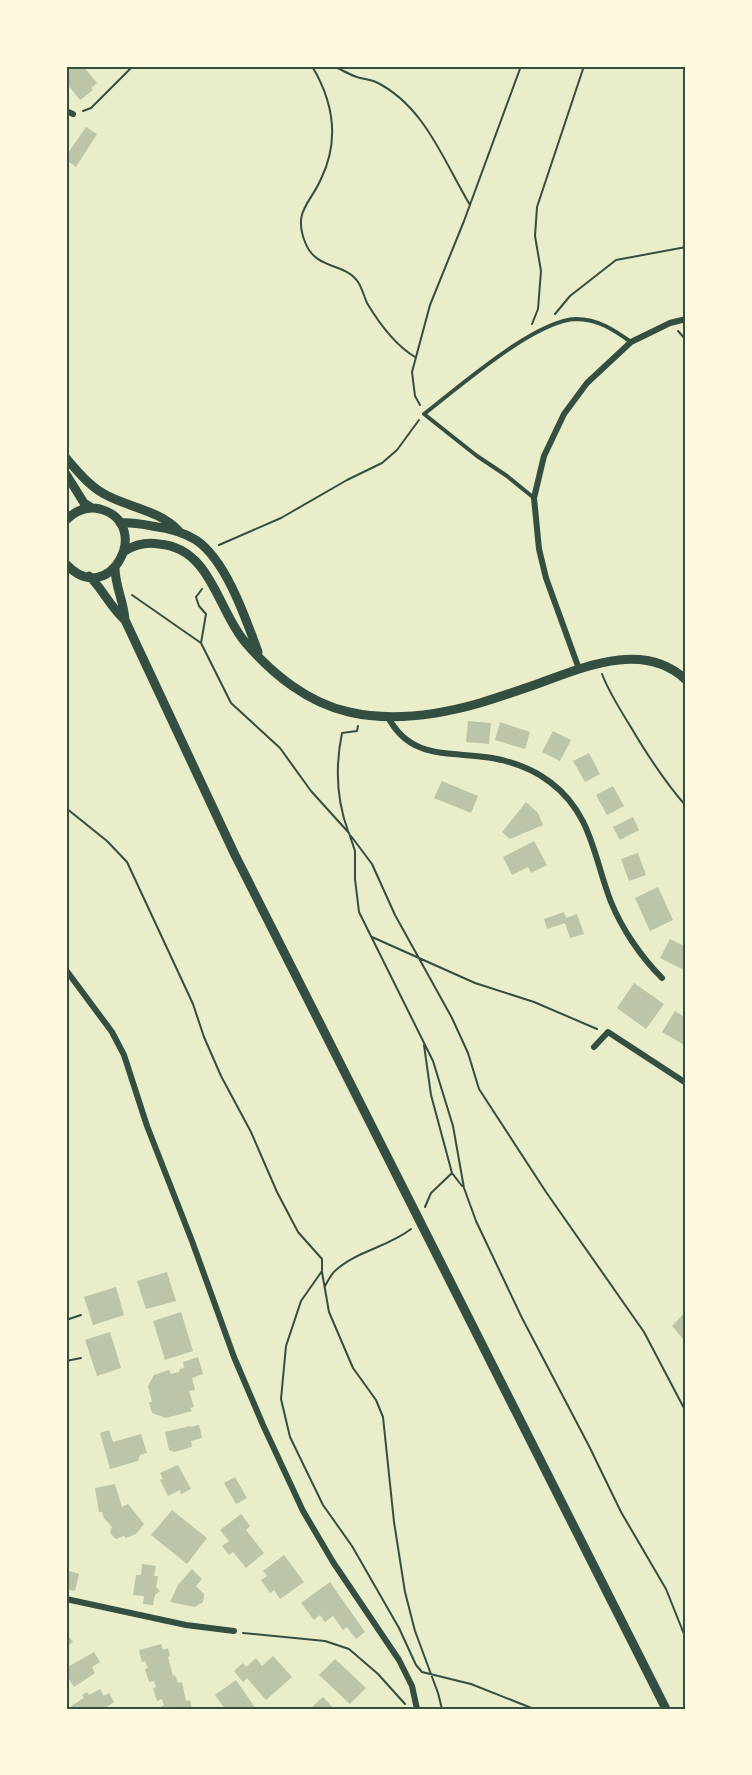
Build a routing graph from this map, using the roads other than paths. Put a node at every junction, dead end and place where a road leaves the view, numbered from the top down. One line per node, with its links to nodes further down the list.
1 (66, 111): 2 (street)
2 (73, 114)
3 (686, 319): 4 (street)
4 (631, 342): 7 (street); 7 (lane)
5 (66, 458): 12 (main road)
6 (66, 474): 8 (main road)
7 (534, 498): 19 (street)
8 (92, 508): 10 (main road); 11 (main road)
9 (66, 514): 10 (main road)
10 (66, 520)
11 (120, 523): 12 (main road); 13 (main road)
12 (180, 532): 18 (main road)
13 (125, 551): 15 (main road); 18 (main road)
14 (66, 564): 16 (main road)
15 (115, 568): 16 (main road); 17 (main road)
16 (89, 576): 17 (main road)
17 (125, 620): 29 (main road)
18 (260, 657): 21 (main road)
19 (579, 669): 20 (main road); 21 (main road)
20 (686, 680)
21 (388, 717): 23 (street)
22 (66, 970): 28 (street)
23 (662, 978)
24 (594, 1047): 25 (street)
25 (686, 1083)
26 (66, 1599): 27 (street)
27 (234, 1631)
28 (417, 1709)
29 (666, 1709)

